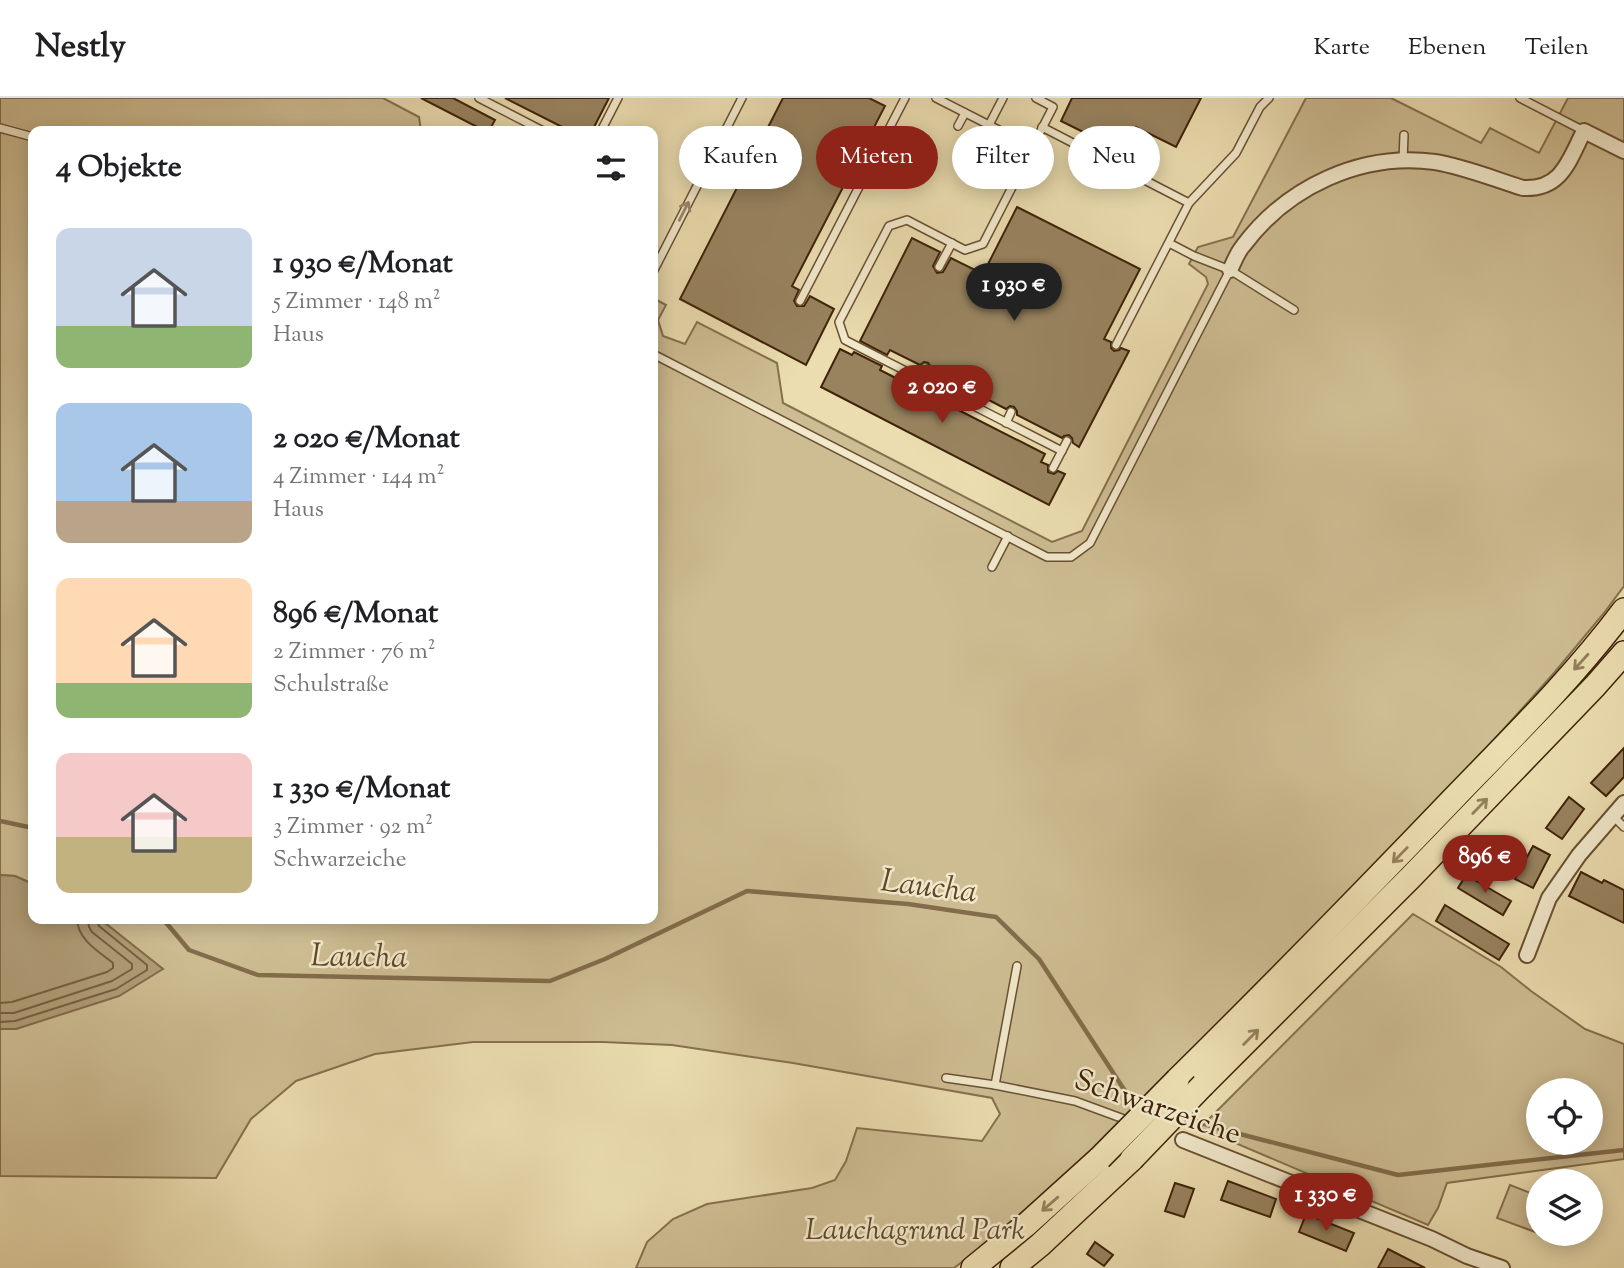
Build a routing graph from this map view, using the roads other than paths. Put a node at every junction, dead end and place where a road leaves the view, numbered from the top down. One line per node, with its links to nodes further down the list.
1 (479, 98): 12 (lane)
2 (618, 98): 13 (lane)
3 (742, 98): 27 (lane, one-way to 3)
4 (904, 98): 30 (lane)
5 (936, 98): 10 (lane)
6 (1003, 98): 11 (lane)
7 (1036, 98): 15 (lane)
8 (1269, 98): 24 (lane)
9 (1520, 98): 17 (lane)
10 (965, 113): 11 (lane); 14 (lane)
11 (989, 125)
12 (533, 126)
13 (604, 126)
14 (958, 126)
15 (1043, 126)
16 (0, 128): 20 (lane)
17 (1584, 131): 21 (street); 22 (street)
18 (1054, 133): 24 (lane)
19 (1404, 135): 22 (lane)
20 (28, 136)
21 (1624, 152)
22 (1403, 161): 29 (street)
23 (1011, 189): 25 (lane)
24 (1189, 203): 26 (lane)
25 (951, 243): 28 (lane); 34 (lane)
26 (1169, 243): 29 (lane); 32 (lane)
27 (658, 262)
28 (939, 267)
29 (1230, 270): 31 (lane); 45 (lane)
30 (800, 301)
31 (1294, 310)
32 (1116, 345)
33 (658, 357): 45 (lane)
34 (895, 366): 36 (lane); 37 (lane)
35 (925, 368): 37 (lane)
36 (890, 375)
37 (920, 379): 39 (lane)
38 (1011, 412): 40 (lane)
39 (996, 418): 40 (lane); 41 (lane)
40 (1006, 423): 43 (lane)
41 (991, 427)
42 (1067, 441): 43 (lane)
43 (1062, 452): 44 (lane)
44 (1053, 468)
45 (1008, 536): 46 (lane)
46 (992, 567)
47 (1624, 610): 57 (highway, one-way to 57, bridge)
48 (1624, 653): 58 (highway, one-way to 48, bridge)
49 (1624, 803): 50 (street)
50 (1612, 816): 51 (lane); 52 (street)
51 (1624, 827)
52 (1527, 956)
53 (1017, 966): 55 (lane)
54 (946, 1078): 55 (lane, Schwarzeiche)
55 (995, 1085): 56 (lane, Schwarzeiche)
56 (1183, 1140): 59 (street, Schwarzeiche)
57 (973, 1268)
58 (1012, 1268)
59 (1502, 1268)

